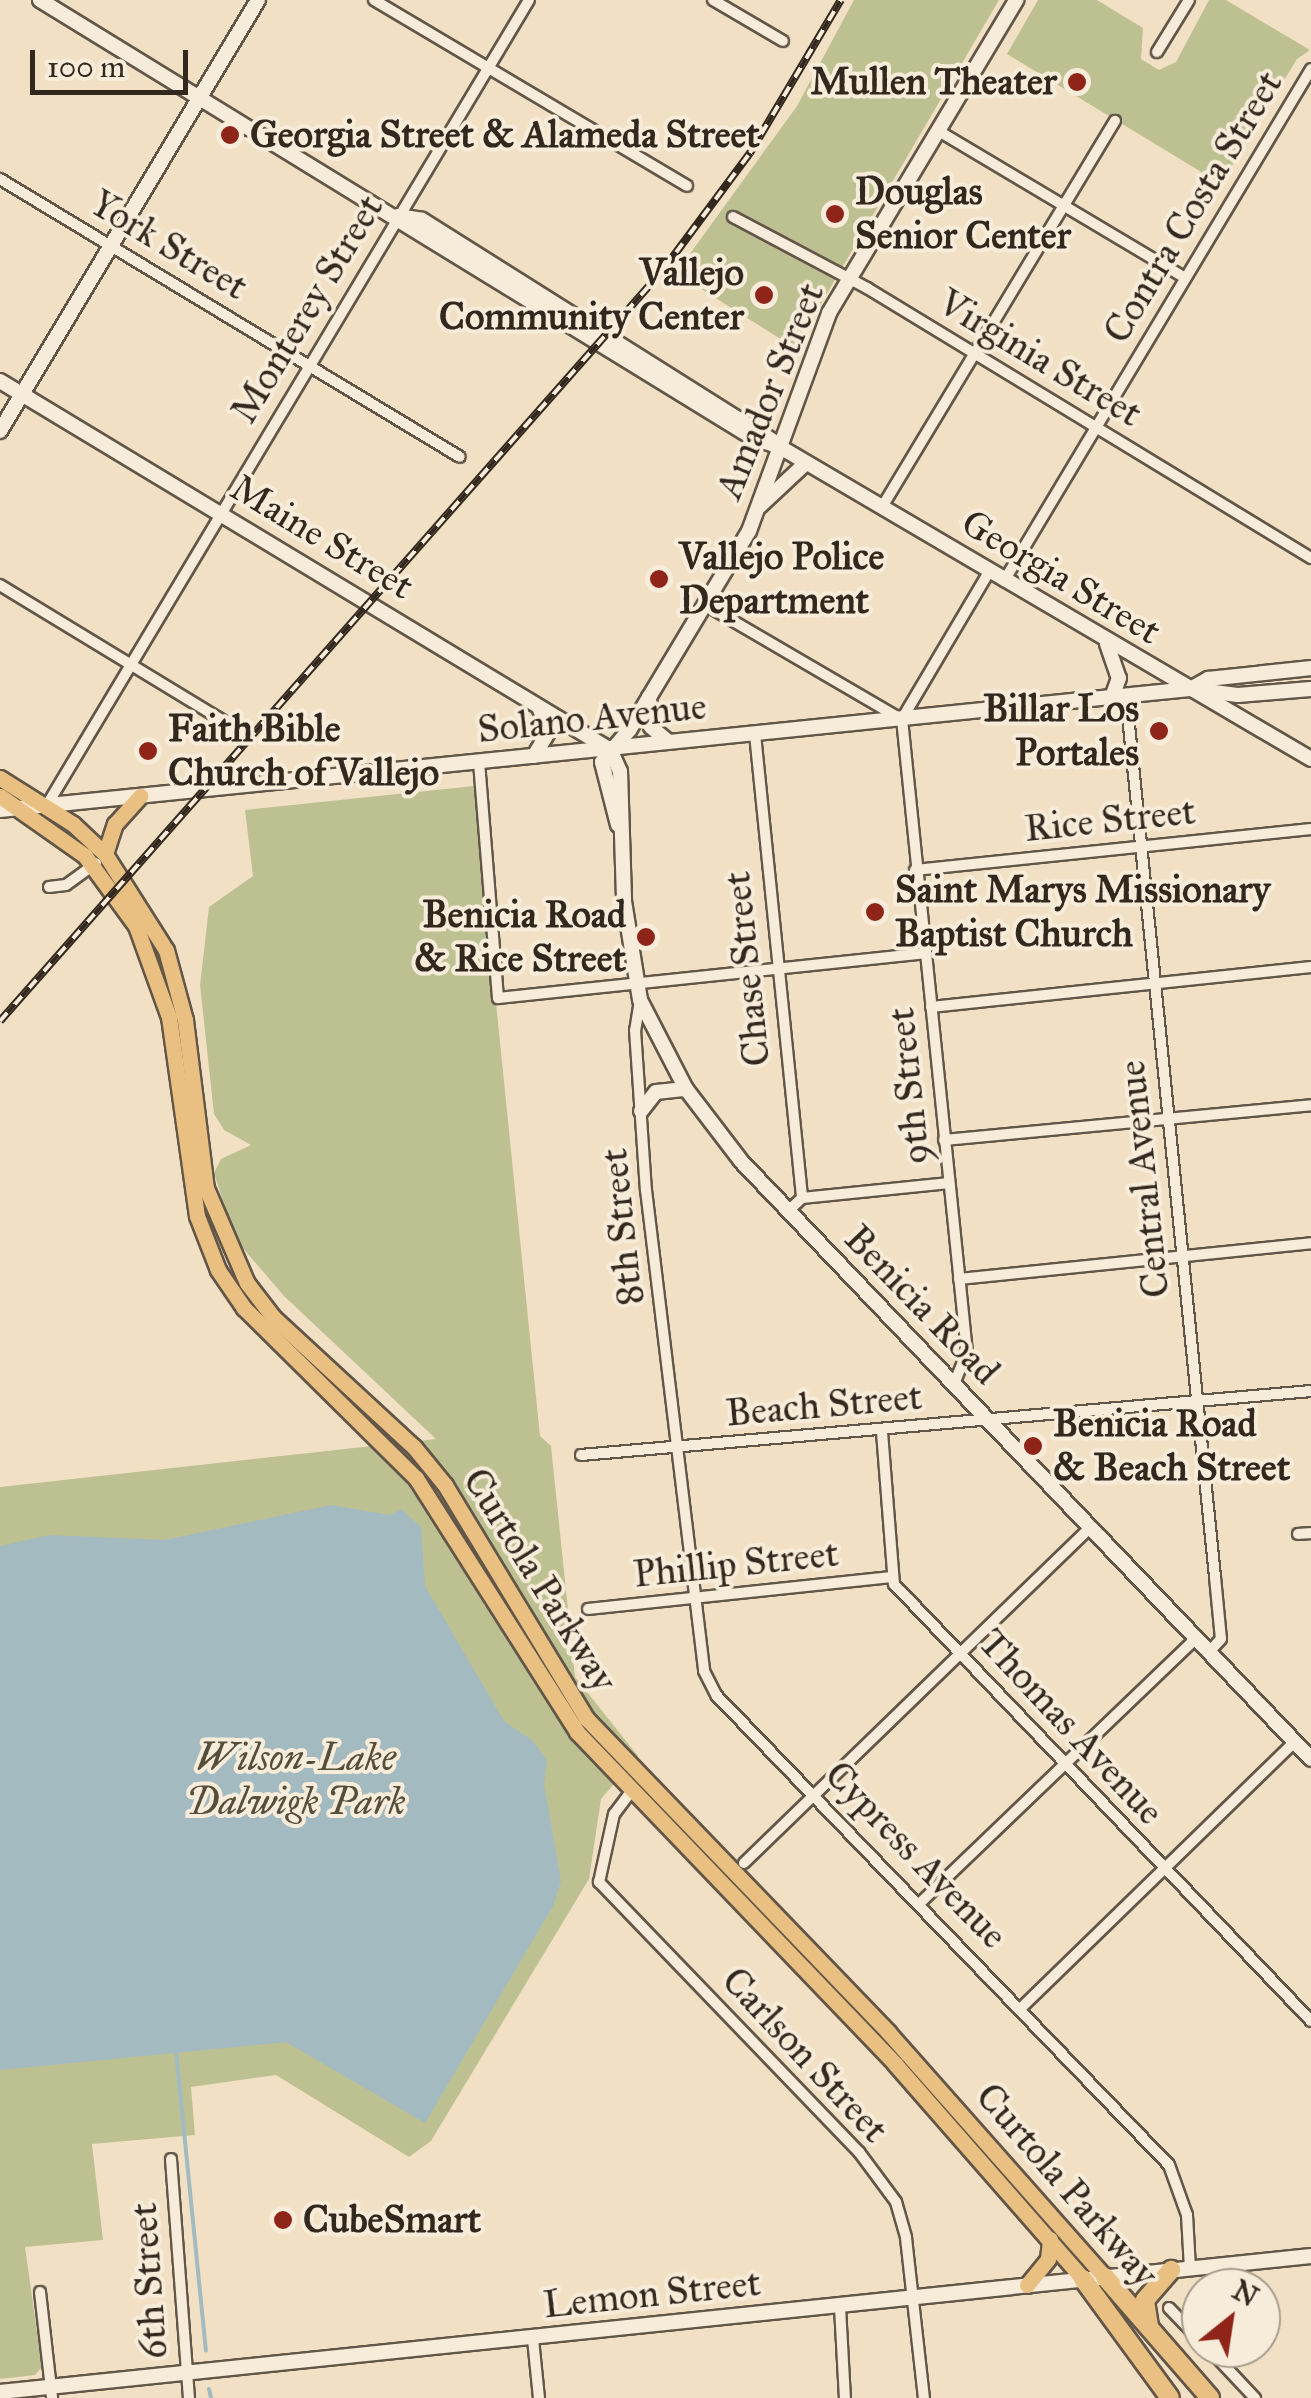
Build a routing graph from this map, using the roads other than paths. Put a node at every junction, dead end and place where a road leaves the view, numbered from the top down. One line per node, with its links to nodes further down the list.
1 (40, 0): 12 (main road, Georgia Street)
2 (258, 0): 12 (main road)
3 (374, 0): 10 (street)
4 (529, 0): 10 (street, Monterey Street)
5 (714, 0): 8 (street)
6 (1016, 0): 14 (main road, Amador Street)
7 (1189, 0): 9 (street)
8 (783, 41)
9 (1157, 52)
10 (488, 68): 16 (street); 18 (street, Monterey Street)
11 (1311, 69): 21 (street, Contra Costa Street)
12 (201, 97): 18 (main road, Georgia Street); 20 (main road)
13 (1115, 121): 17 (street)
14 (937, 130): 17 (street); 22 (main road, Amador Street)
15 (0, 179): 20 (street, York Street)
16 (686, 186)
17 (1064, 206): 21 (street); 23 (street)
18 (398, 216): 24 (street, Monterey Street); 29 (main road, Georgia Street)
19 (733, 217): 22 (street, Virginia Street)
20 (111, 246): 24 (street, York Street); 26 (main road)
21 (1185, 278): 27 (street, Contra Costa Street)
22 (848, 281): 23 (street, Virginia Street); 29 (main road, Amador Street)
23 (975, 353): 27 (street, Virginia Street); 33 (street)
24 (309, 364): 30 (street, York Street); 34 (street, Monterey Street)
25 (0, 381): 26 (main road, Maine Street)
26 (22, 394): 28 (main road); 34 (main road, Maine Street)
27 (1096, 426): 35 (street, Virginia Street); 37 (street, Contra Costa Street)
28 (0, 431)
29 (780, 447): 31 (main road, Georgia Street); 32 (main road, Amador Street)
30 (460, 457)
31 (806, 463): 32 (main road); 33 (main road, Georgia Street)
32 (759, 506): 39 (main road, Amador Street)
33 (882, 507): 36 (main road, Georgia Street)
34 (219, 513): 41 (street, Monterey Street); 48 (main road, Maine Street)
35 (1311, 558)
36 (988, 572): 37 (main road, Georgia Street); 49 (street)
37 (1004, 581): 40 (main road, Georgia Street)
38 (0, 586): 41 (street)
39 (704, 604): 45 (main road, Amador Street); 49 (street)
40 (1106, 643): 44 (main road, Georgia Street); 47 (main road)
41 (130, 664): 50 (street); 61 (street, Monterey Street)
42 (1311, 668): 44 (main road, Solano Avenue)
43 (1311, 688): 46 (main road, Solano Avenue)
44 (1190, 690): 46 (main road, Solano Avenue); 47 (main road, Solano Avenue); 51 (main road, Georgia Street)
45 (649, 692): 53 (main road); 54 (main road, Amador Street)
46 (1262, 694): 51 (main road)
47 (1119, 697): 49 (main road, Solano Avenue); 65 (street, Central Avenue)
48 (537, 705): 54 (main road, Maine Street); 55 (main road)
49 (902, 719): 52 (main road, Solano Avenue); 67 (street, 9th Street)
50 (224, 721)
51 (1266, 731): 56 (main road, Georgia Street)
52 (755, 734): 53 (main road, Solano Avenue); 71 (street, Chase Street)
53 (668, 742): 54 (main road, Solano Avenue)
54 (610, 749): 55 (main road, Solano Avenue); 72 (main road, Benicia Road)
55 (533, 756): 57 (main road, Solano Avenue)
56 (1311, 759)
57 (478, 762): 60 (main road, Solano Avenue); 72 (street)
58 (0, 778): 61 (main road, Curtola Parkway)
59 (0, 796): 62 (main road, Curtola Parkway)
60 (140, 796): 61 (main road, Solano Avenue); 66 (main road)
61 (47, 806): 62 (main road, Solano Avenue); 66 (main road, Curtola Parkway)
62 (20, 808): 63 (main road, Solano Avenue); 66 (main road, Curtola Parkway)
63 (0, 810)
64 (1311, 829): 65 (street, Rice Street)
65 (1141, 847): 67 (street, Rice Street); 73 (street, Central Avenue)
66 (99, 860): 68 (street); 104 (main road, Curtola Parkway); 106 (main road, Curtola Parkway)
67 (915, 870): 69 (street, 9th Street)
68 (50, 888)
69 (924, 954): 71 (street); 75 (street, 9th Street)
70 (1311, 967): 73 (street)
71 (776, 968): 72 (street); 82 (street, Chase Street)
72 (636, 984): 74 (main road, Benicia Road)
73 (1154, 984): 75 (street); 79 (street, Central Avenue)
74 (640, 1000): 76 (main road, Benicia Road); 78 (street, 8th Street)
75 (930, 1008): 80 (street, 9th Street)
76 (686, 1089): 78 (main road); 83 (main road, Benicia Road)
77 (1311, 1105): 79 (street)
78 (641, 1111): 92 (street, 8th Street)
79 (1168, 1120): 80 (street); 85 (street, Central Avenue)
80 (944, 1140): 81 (street, 9th Street)
81 (949, 1183): 82 (street); 86 (street, 9th Street)
82 (802, 1198): 83 (street)
83 (788, 1211): 87 (main road, Benicia Road)
84 (1311, 1243): 85 (street)
85 (1182, 1256): 86 (street); 89 (street, Central Avenue)
86 (958, 1280): 87 (street, 9th Street)
87 (954, 1384): 90 (main road, Benicia Road)
88 (1311, 1391): 89 (street, Beach Street)
89 (1197, 1401): 90 (street, Beach Street); 99 (street, Central Avenue)
90 (987, 1421): 91 (street, Beach Street); 94 (main road, Benicia Road)
91 (882, 1432): 92 (street, Beach Street); 95 (street)
92 (680, 1446): 93 (street, Beach Street); 96 (street, Cypress Avenue)
93 (581, 1455)
94 (1091, 1528): 98 (main road, Benicia Road); 100 (street)
95 (891, 1577): 96 (street, Phillip Street); 100 (street, Thomas Avenue)
96 (696, 1601): 97 (street, Phillip Street); 105 (street, Cypress Avenue)
97 (588, 1608)
98 (1196, 1638): 99 (main road, Benicia Road); 103 (street)
99 (1209, 1652): 101 (main road, Benicia Road)
100 (959, 1653): 103 (street, Thomas Avenue); 105 (street)
101 (1294, 1742): 102 (main road, Benicia Road); 108 (street)
102 (1311, 1759)
103 (1064, 1764): 108 (street, Thomas Avenue); 109 (street)
104 (633, 1789): 106 (main road); 113 (main road, Curtola Parkway); 122 (street, Carlson Street)
105 (814, 1792): 107 (street); 109 (street, Cypress Avenue)
106 (666, 1801): 118 (main road, Curtola Parkway)
107 (744, 1863)
108 (1164, 1869): 110 (street); 111 (street, Thomas Avenue)
109 (920, 1902): 110 (street, Cypress Avenue)
110 (1021, 2008): 115 (street, Cypress Avenue)
111 (1311, 2021)
112 (171, 2159): 129 (street, 6th Street)
113 (1050, 2239): 119 (main road, Curtola Parkway); 120 (main road)
114 (1311, 2256): 115 (main road, Lemon Street)
115 (1190, 2268)
116 (1181, 2269): 117 (main road, Lemon Street)
117 (1170, 2270): 118 (main road, Lemon Street); 126 (highway)
118 (1106, 2277): 119 (main road, Lemon Street); 126 (highway, Curtola Parkway)
119 (1083, 2279): 120 (main road, Lemon Street); 136 (highway, Curtola Parkway)
120 (1027, 2285): 122 (main road, Lemon Street)
121 (40, 2292): 131 (street)
122 (910, 2300): 123 (main road, Lemon Street); 135 (street, Carlson Street)
123 (840, 2308): 127 (main road, Lemon Street); 134 (street)
124 (1170, 2308): 125 (street)
125 (1181, 2320)
126 (1150, 2331): 137 (highway, Curtola Parkway)
127 (533, 2339): 129 (main road, Lemon Street); 133 (street)
128 (1227, 2368): 138 (street)
129 (186, 2374): 131 (main road, Lemon Street); 132 (street, 6th Street)
130 (0, 2392): 131 (main road, Lemon Street)
131 (52, 2392)
132 (189, 2398)
133 (539, 2398)
134 (845, 2398)
135 (924, 2398)
136 (1170, 2398)
137 (1210, 2398)
138 (1255, 2398)

